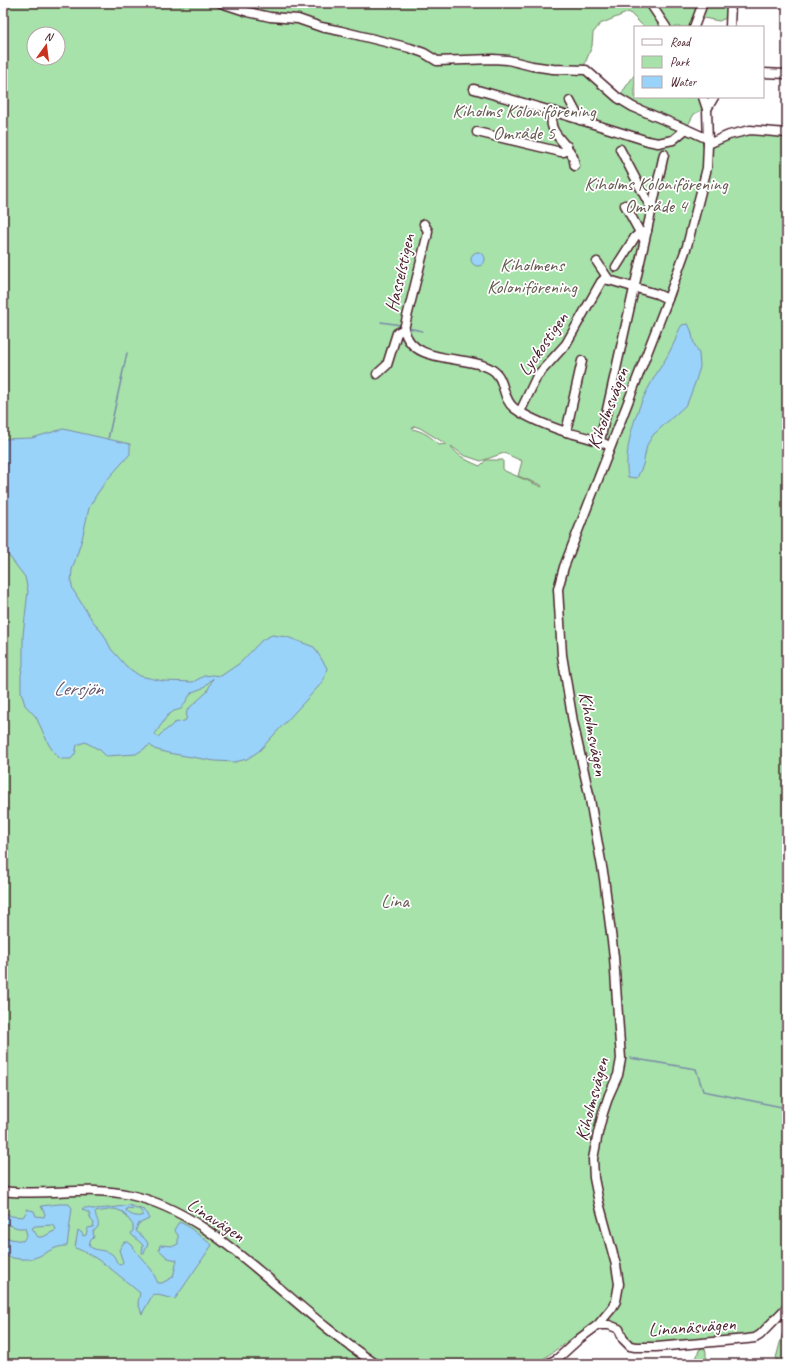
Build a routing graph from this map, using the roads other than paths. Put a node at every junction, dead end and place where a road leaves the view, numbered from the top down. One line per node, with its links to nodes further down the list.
1 (221, 3): 17 (street)
2 (650, 3): 5 (street)
3 (703, 3): 6 (street)
4 (732, 3): 7 (street)
5 (665, 26)
6 (694, 26)
7 (730, 26)
8 (764, 74): 9 (street)
9 (787, 74)
10 (474, 89): 15 (street)
11 (703, 98): 14 (street, Kiholmsvägen)
12 (713, 98): 14 (street)
13 (570, 101): 16 (street)
14 (707, 109): 20 (street, Kiholmsvägen)
15 (555, 112): 16 (street); 21 (street)
16 (580, 120): 17 (street)
17 (686, 129): 20 (street)
18 (477, 132): 21 (street)
19 (787, 133): 20 (street)
20 (708, 141): 33 (street, Kiholmsvägen)
21 (567, 146): 24 (street)
22 (620, 149): 26 (street)
23 (664, 154): 26 (street)
24 (575, 166)
25 (625, 204): 28 (street)
26 (652, 210): 28 (street)
27 (424, 224): 34 (street, Hasselstigen)
28 (644, 232): 30 (street); 32 (street)
29 (597, 262): 31 (street)
30 (616, 268)
31 (609, 280): 32 (street); 37 (street, Lyckostigen)
32 (635, 287): 33 (street); 39 (street)
33 (668, 300): 40 (street, Kiholmsvägen)
34 (404, 329): 36 (street, Hasselstigen); 37 (street, Hasselstigen)
35 (582, 361): 38 (street)
36 (377, 374)
37 (520, 412): 38 (street, Hasselstigen)
38 (566, 432): 39 (street, Hasselstigen)
39 (600, 441): 40 (street, Hasselstigen)
40 (610, 446): 43 (street, Kiholmsvägen)
41 (3, 1191): 44 (street, Linavägen)
42 (787, 1307): 43 (street, Linanäsvägen)
43 (598, 1325): 45 (street, Kiholmsvägen)
44 (376, 1364)
45 (548, 1364)

